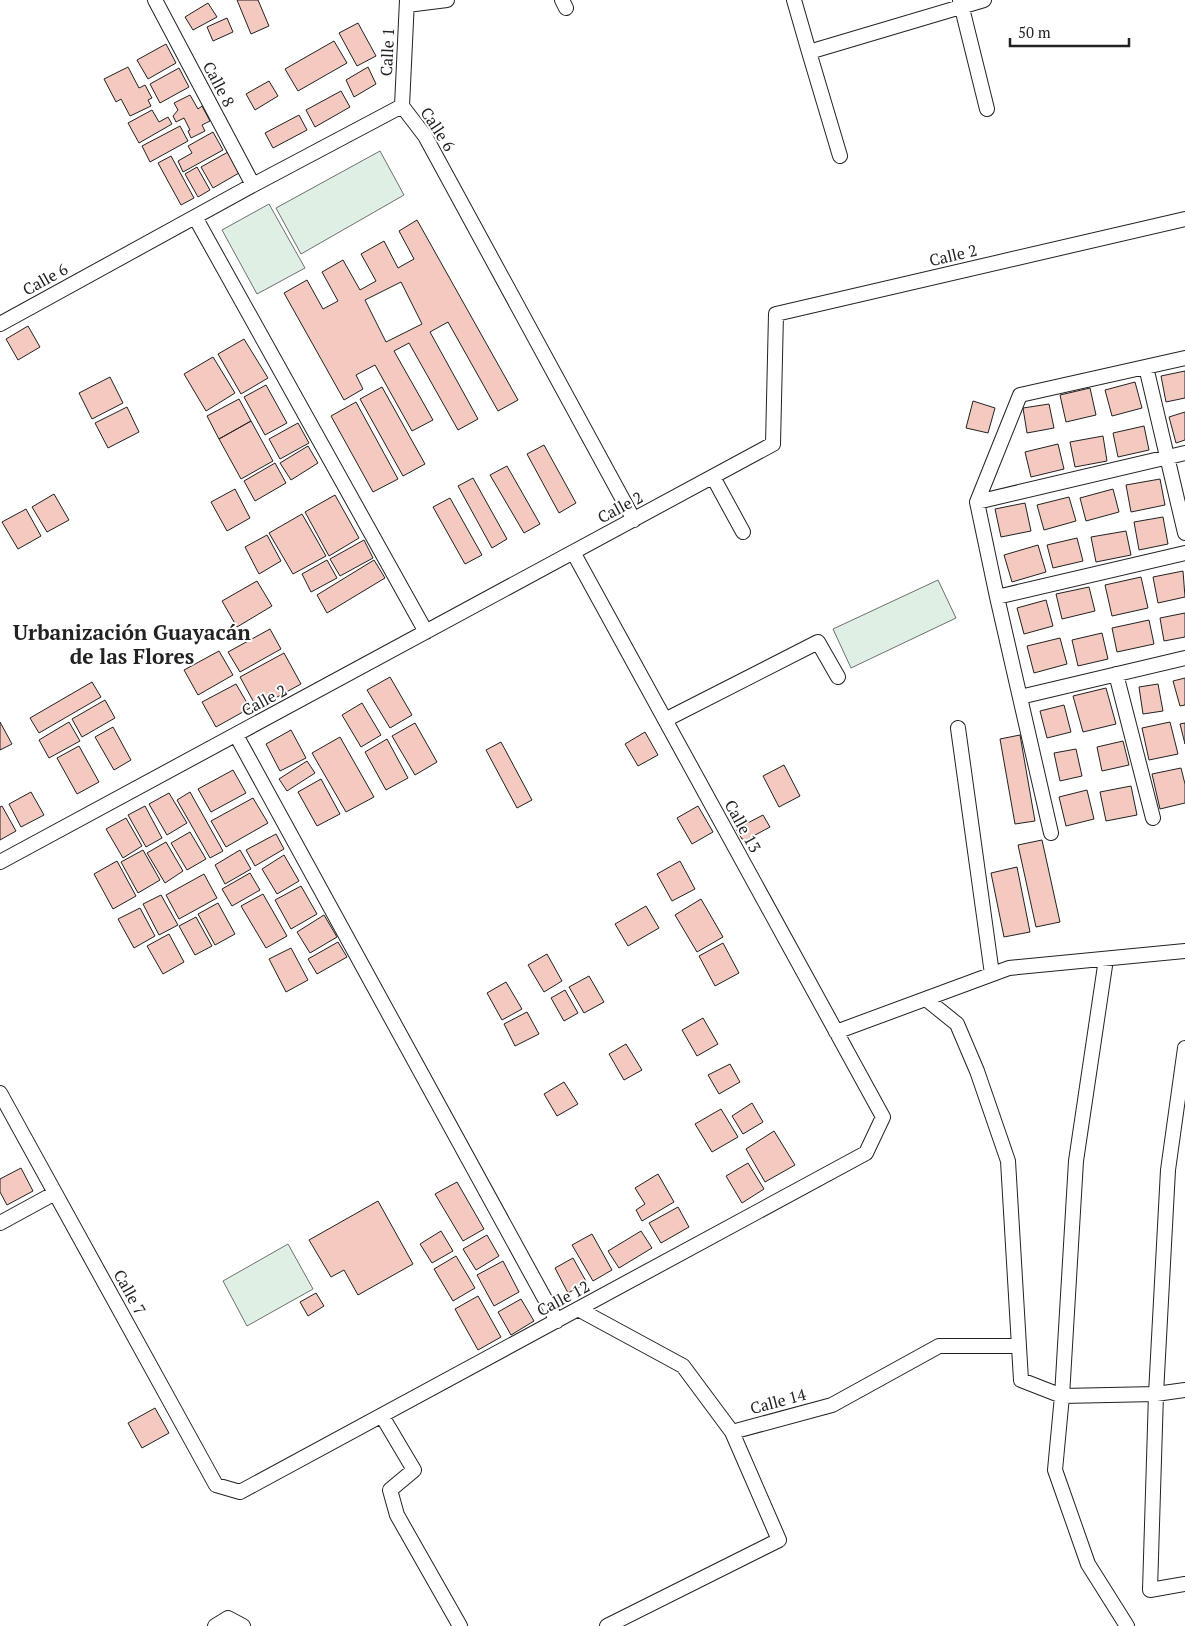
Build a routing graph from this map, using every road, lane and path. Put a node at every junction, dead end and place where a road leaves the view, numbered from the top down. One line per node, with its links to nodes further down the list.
1 (155, 0): 11 (street, Calle 8)
2 (447, 0): 5 (street)
3 (794, 0): 7 (street)
4 (984, 0): 6 (street)
5 (407, 3): 8 (street, Calle 1)
6 (961, 3): 7 (street); 9 (street)
7 (809, 52): 10 (street)
8 (402, 106): 11 (street, Calle 6); 21 (street, Calle 6)
9 (987, 109)
10 (840, 156)
11 (253, 185): 12 (street, Calle 6)
12 (195, 217): 14 (street, Calle 6); 27 (street)
13 (1185, 219): 19 (street, Calle 2)
14 (0, 324)
15 (1185, 358): 16 (street)
16 (1146, 367): 18 (street); 20 (street)
17 (1185, 453): 18 (street)
18 (1168, 457): 20 (street); 23 (street)
19 (713, 477): 21 (street, Calle 2); 22 (street)
20 (977, 502): 26 (street)
21 (634, 520): 24 (street, Calle 2)
22 (743, 532)
23 (1185, 533)
24 (573, 552): 27 (street, Calle 2); 32 (street, Calle 13)
25 (1185, 553): 26 (street)
26 (997, 597): 31 (street)
27 (426, 632): 34 (street, Calle 2)
28 (1185, 658): 29 (street)
29 (1116, 674): 31 (street); 35 (street)
30 (838, 677): 32 (street)
31 (1020, 696): 36 (street)
32 (665, 720): 42 (street, Calle 13)
33 (958, 728): 40 (street)
34 (236, 735): 37 (street, Calle 2); 49 (street)
35 (1153, 818)
36 (1051, 833)
37 (0, 862)
38 (1185, 951): 39 (street)
39 (1106, 959): 40 (street); 53 (street)
40 (992, 974): 41 (street)
41 (926, 1000): 42 (street); 50 (street)
42 (836, 1032): 45 (street, Calle 13)
43 (1185, 1048): 52 (street)
44 (0, 1093): 46 (street, Calle 7)
45 (883, 1117): 48 (street, Calle 12)
46 (55, 1193): 47 (street); 56 (street, Calle 7)
47 (0, 1224)
48 (578, 1309): 49 (street, Calle 12); 55 (street)
49 (557, 1321): 54 (street, Calle 12)
50 (1019, 1346): 53 (street); 55 (street, Calle 14)
51 (1185, 1390): 52 (street)
52 (1156, 1394): 53 (street); 57 (street)
53 (1062, 1396): 62 (street)
54 (382, 1416): 56 (street, Calle 12); 58 (street)
55 (732, 1432): 61 (street)
56 (240, 1492)
57 (1185, 1584)
58 (454, 1624)
59 (215, 1626): 60 (street)
60 (244, 1626)
61 (607, 1626)
62 (1126, 1626)

